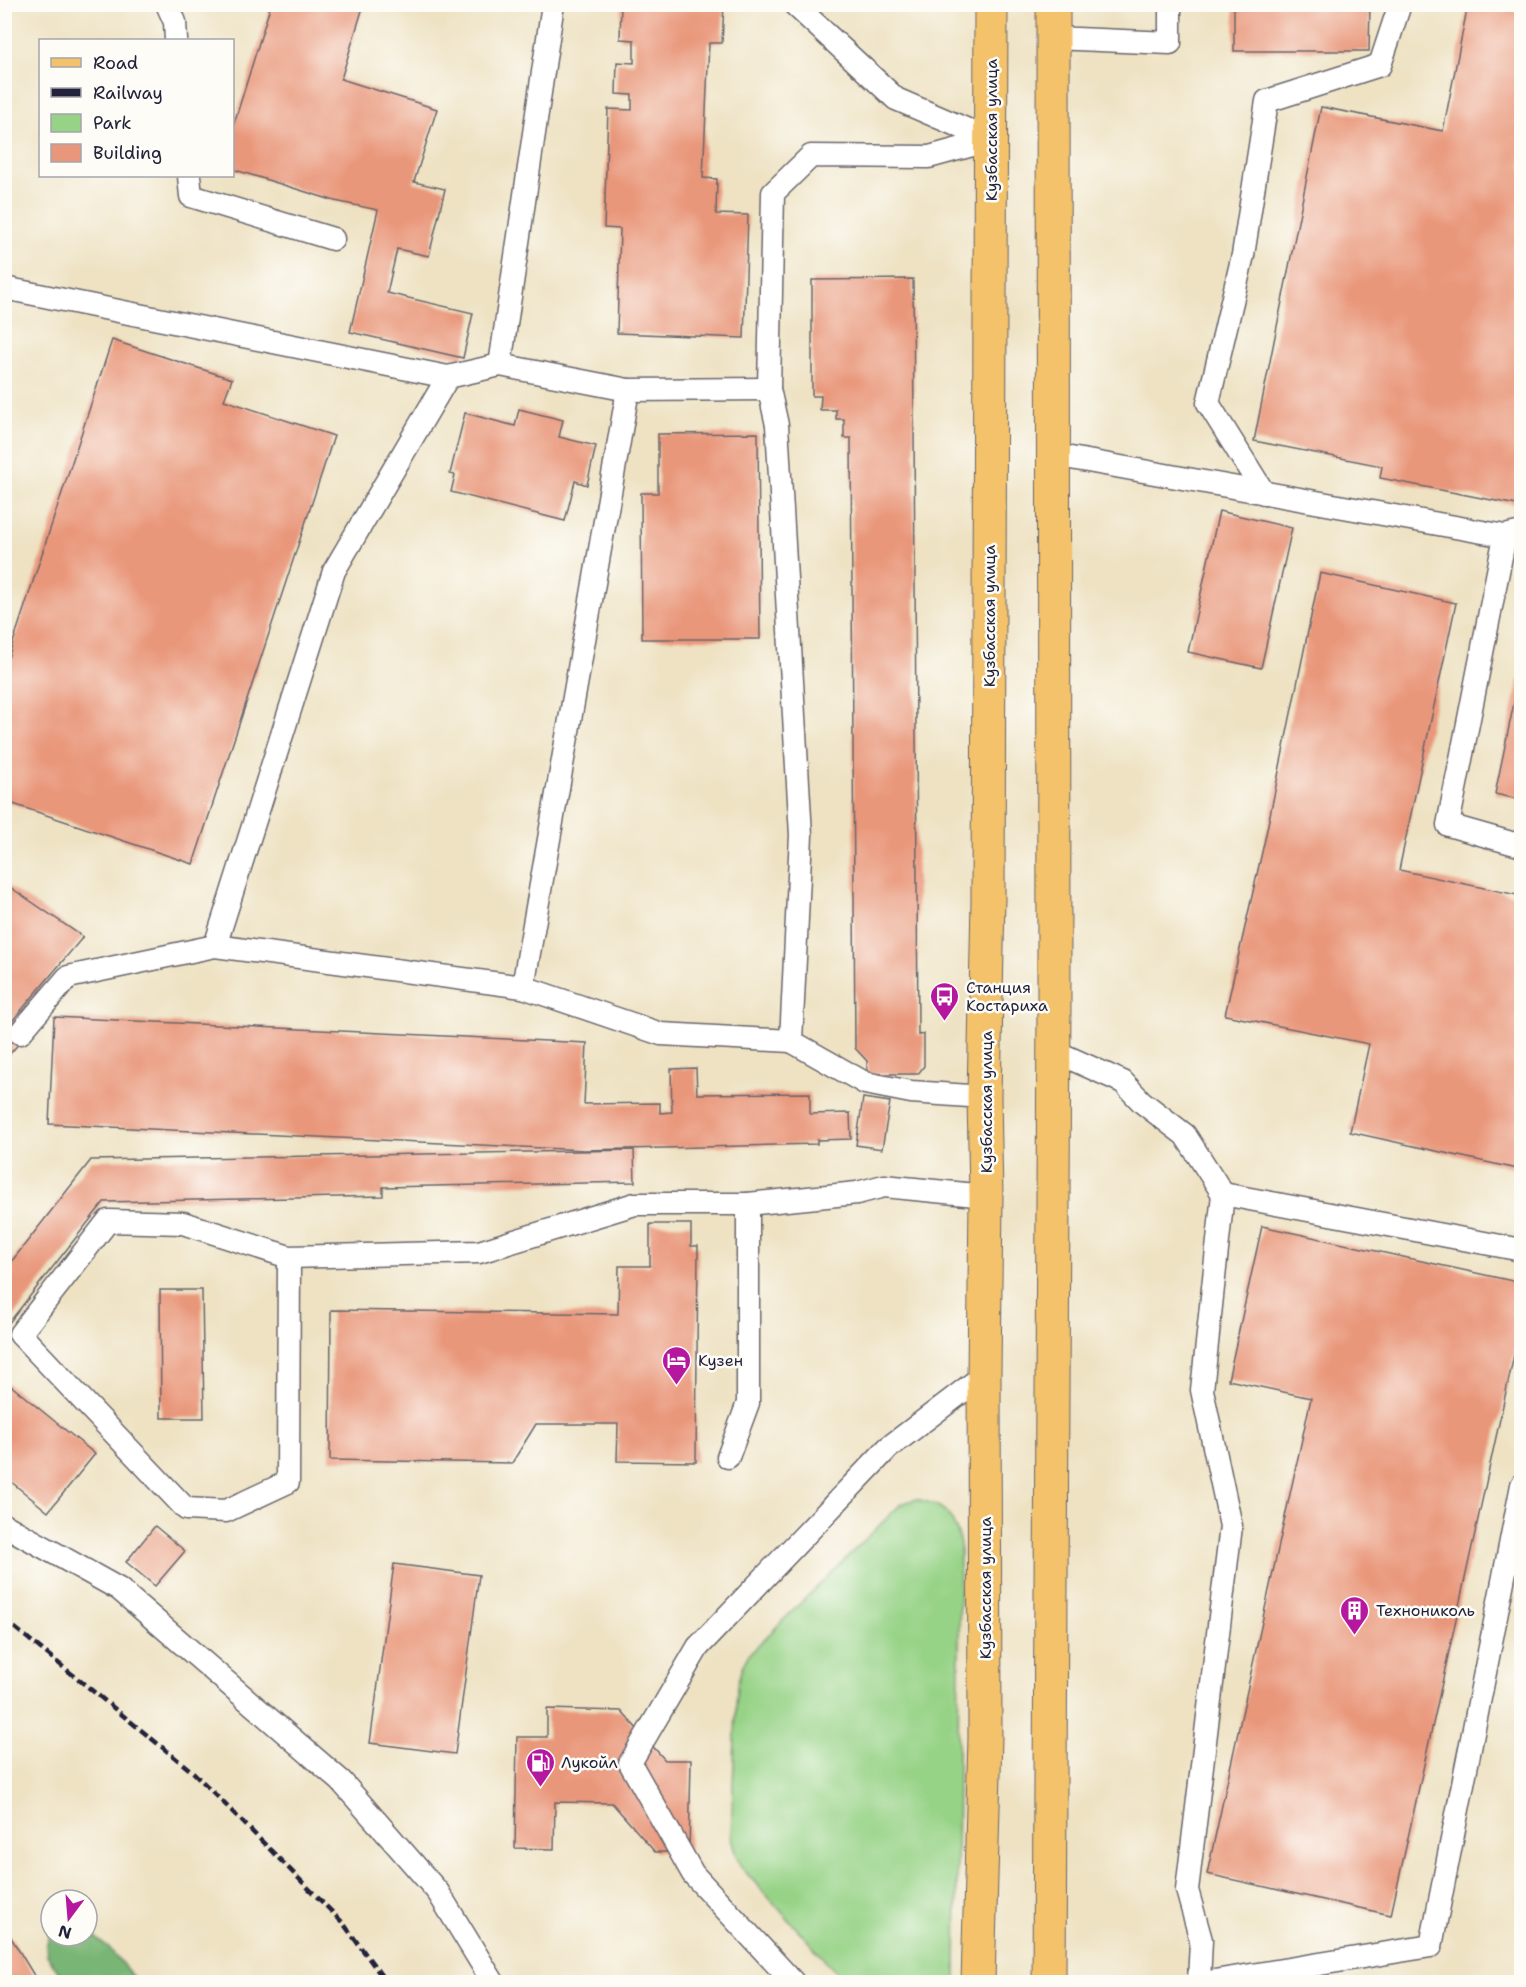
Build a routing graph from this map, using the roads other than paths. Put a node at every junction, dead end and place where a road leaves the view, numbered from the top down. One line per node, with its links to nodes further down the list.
1 (167, 4): 9 (lane)
2 (553, 4): 14 (lane)
3 (794, 4): 10 (lane)
4 (991, 4): 10 (main road, Кузбасская улица)
5 (1053, 4): 8 (main road)
6 (1170, 4): 8 (lane)
7 (1400, 4): 19 (lane)
8 (1053, 38): 18 (main road)
9 (176, 39)
10 (991, 140): 16 (lane); 27 (main road, Кузбасская улица)
11 (189, 177): 12 (lane)
12 (333, 239)
13 (4, 288): 15 (lane)
14 (500, 365): 15 (lane); 17 (lane)
15 (448, 377): 22 (lane)
16 (769, 389): 17 (lane); 25 (lane)
17 (628, 390): 23 (lane)
18 (1053, 455): 19 (lane); 26 (main road)
19 (1264, 493): 20 (lane)
20 (1513, 534): 21 (lane)
21 (1521, 846)
22 (215, 946): 23 (lane); 24 (lane)
23 (524, 987): 25 (lane)
24 (20, 1032)
25 (791, 1041): 27 (lane)
26 (1054, 1052): 28 (lane); 40 (main road)
27 (984, 1097): 29 (main road, Кузбасская улица)
28 (1223, 1194): 31 (lane); 41 (lane)
29 (986, 1196): 30 (lane); 33 (main road, Кузбасская улица)
30 (748, 1204): 32 (lane); 34 (lane)
31 (1521, 1250)
32 (289, 1257): 32 (lane)
33 (984, 1375): 38 (lane); 39 (main road, Кузбасская улица)
34 (728, 1457)
35 (1521, 1485): 42 (lane)
36 (4, 1525): 37 (lane)
37 (493, 1983)
38 (793, 1983)
39 (978, 1983)
40 (1049, 1983)
41 (1200, 1983)
42 (1208, 1983)

